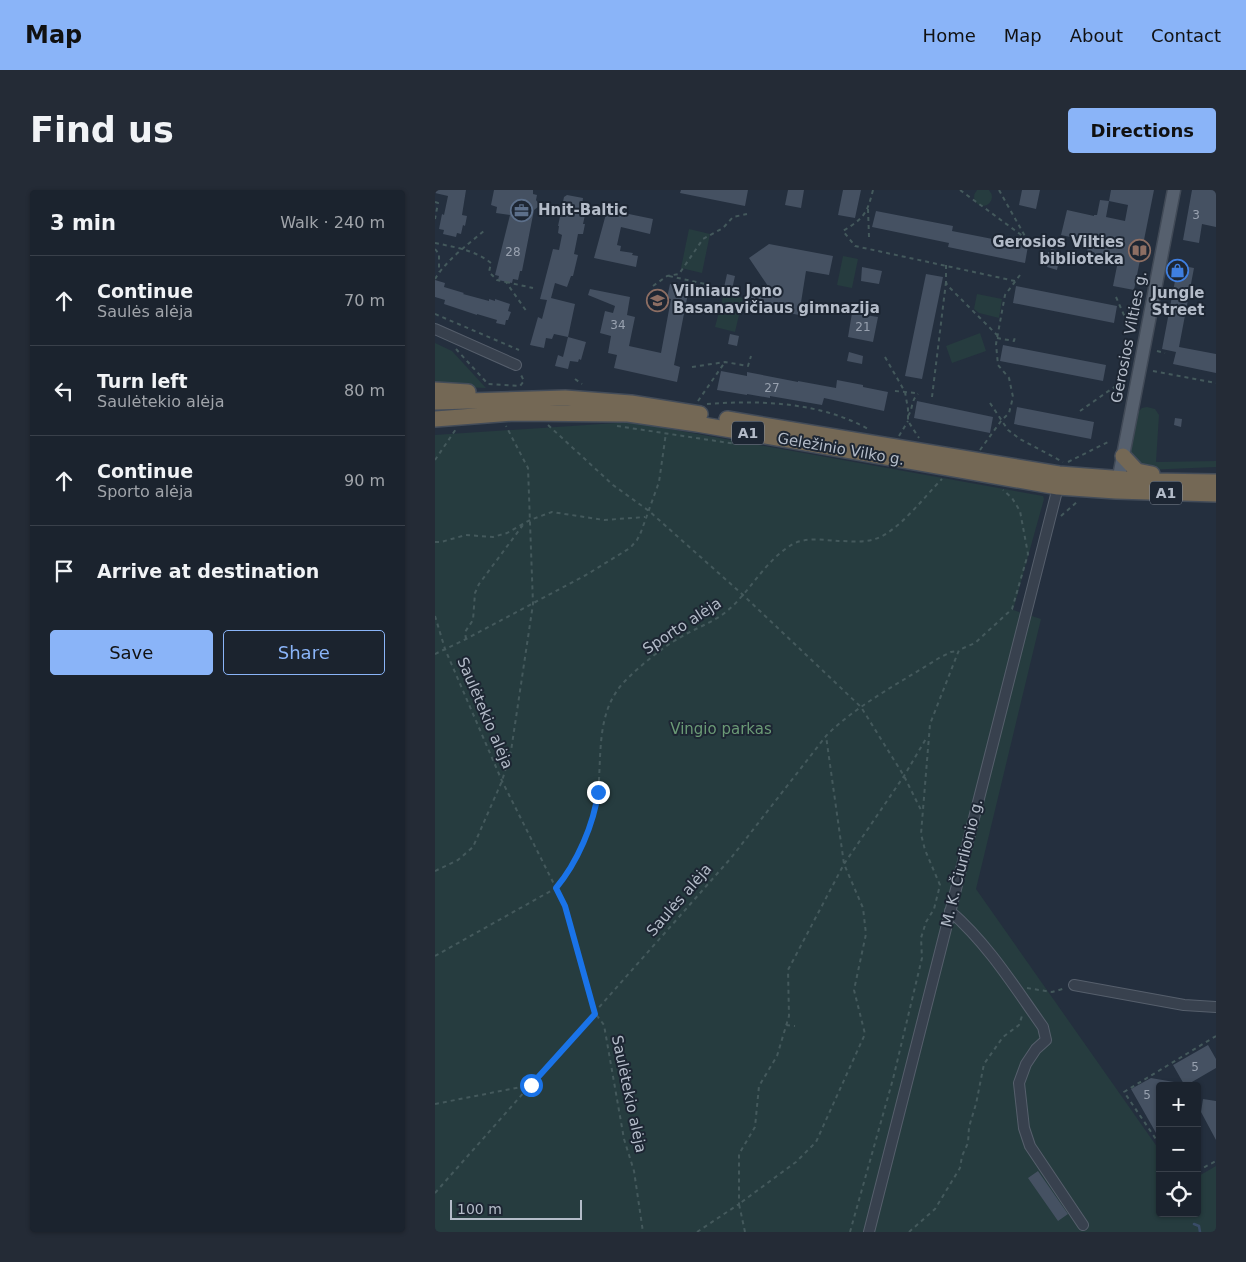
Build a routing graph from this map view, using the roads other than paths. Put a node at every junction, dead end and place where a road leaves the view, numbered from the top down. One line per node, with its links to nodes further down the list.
1 (1173, 190): 8 (main road, Gerosios Vilties g.)
2 (435, 329): 3 (street)
3 (516, 364)
4 (435, 390): 5 (highway)
5 (565, 398): 6 (highway, Geležinio Vilko g. / A1); 12 (highway, Geležinio Vilko g. / A1)
6 (435, 402)
7 (435, 419): 13 (highway, Geležinio Vilko g. / A1)
8 (1123, 456): 10 (highway); 12 (main road, Gerosios Vilties g.)
9 (1216, 472): 10 (highway)
10 (1159, 474): 11 (highway)
11 (1210, 482): 12 (highway, Geležinio Vilko g. / A1)
12 (1117, 484): 13 (highway, Geležinio Vilko g. / A1); 14 (highway, Geležinio Vilko g. / A1)
13 (1057, 491): 15 (street, M. K. Čiurlionio g.)
14 (1216, 494)
15 (950, 911): 18 (street); 19 (street, M. K. Čiurlionio g.)
16 (1073, 986): 17 (street)
17 (1216, 1006)
18 (1083, 1224)
19 (869, 1232)

